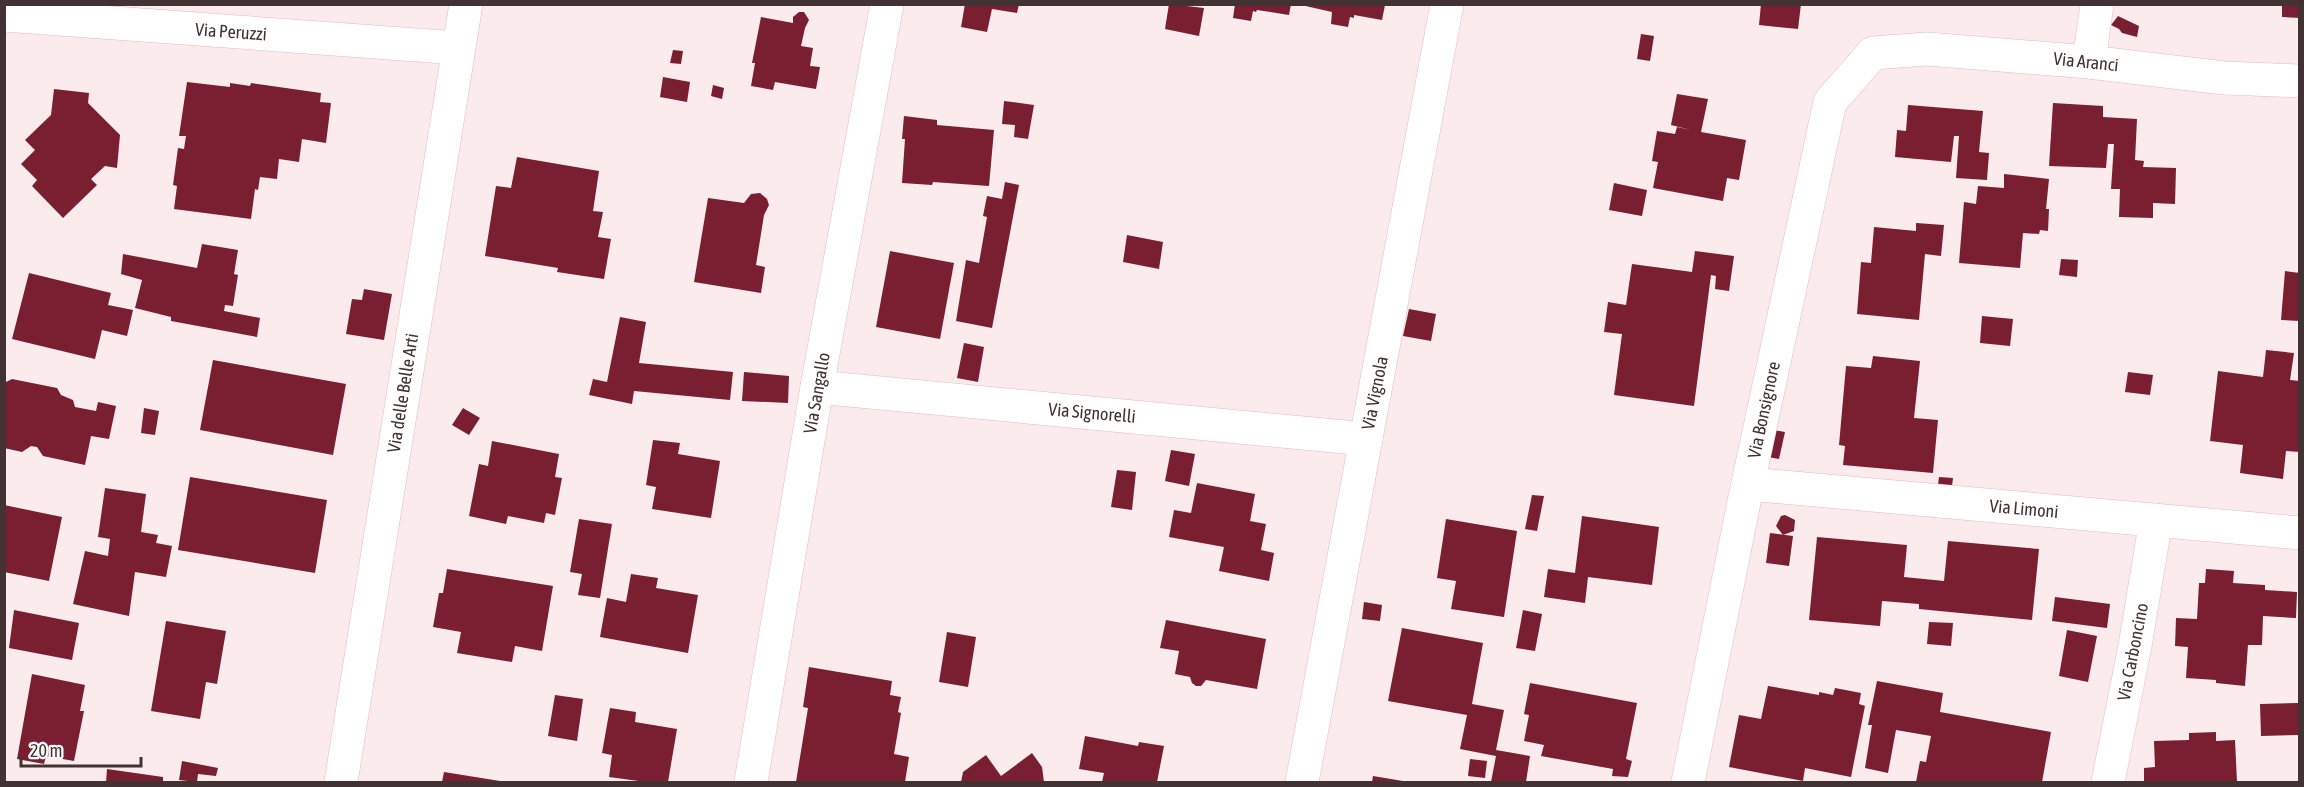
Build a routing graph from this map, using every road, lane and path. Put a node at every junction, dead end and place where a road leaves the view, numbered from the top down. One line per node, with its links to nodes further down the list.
1 (466, 4): 6 (street, Via delle Belle Arti)
2 (886, 4): 10 (street, Via Sangallo)
3 (1447, 4): 11 (street, Via Vignola)
4 (2097, 4): 8 (street)
5 (4, 15): 6 (street, Via Peruzzi)
6 (458, 48): 15 (street, Via delle Belle Arti)
7 (1873, 53): 8 (street, Via Aranci); 12 (street, Via Bonsignore)
8 (2089, 62): 9 (street, Via Aranci)
9 (2300, 81)
10 (818, 387): 11 (street, Via Signorelli); 16 (street, Via Sangallo)
11 (1366, 439): 17 (street, Via Vignola)
12 (1748, 484): 13 (street, Via Limoni); 18 (street, Via Bonsignore)
13 (2156, 520): 14 (street, Via Limoni); 19 (street, Via Carboncino)
14 (2300, 533)
15 (341, 783)
16 (751, 783)
17 (1302, 783)
18 (1688, 783)
19 (2108, 783)

